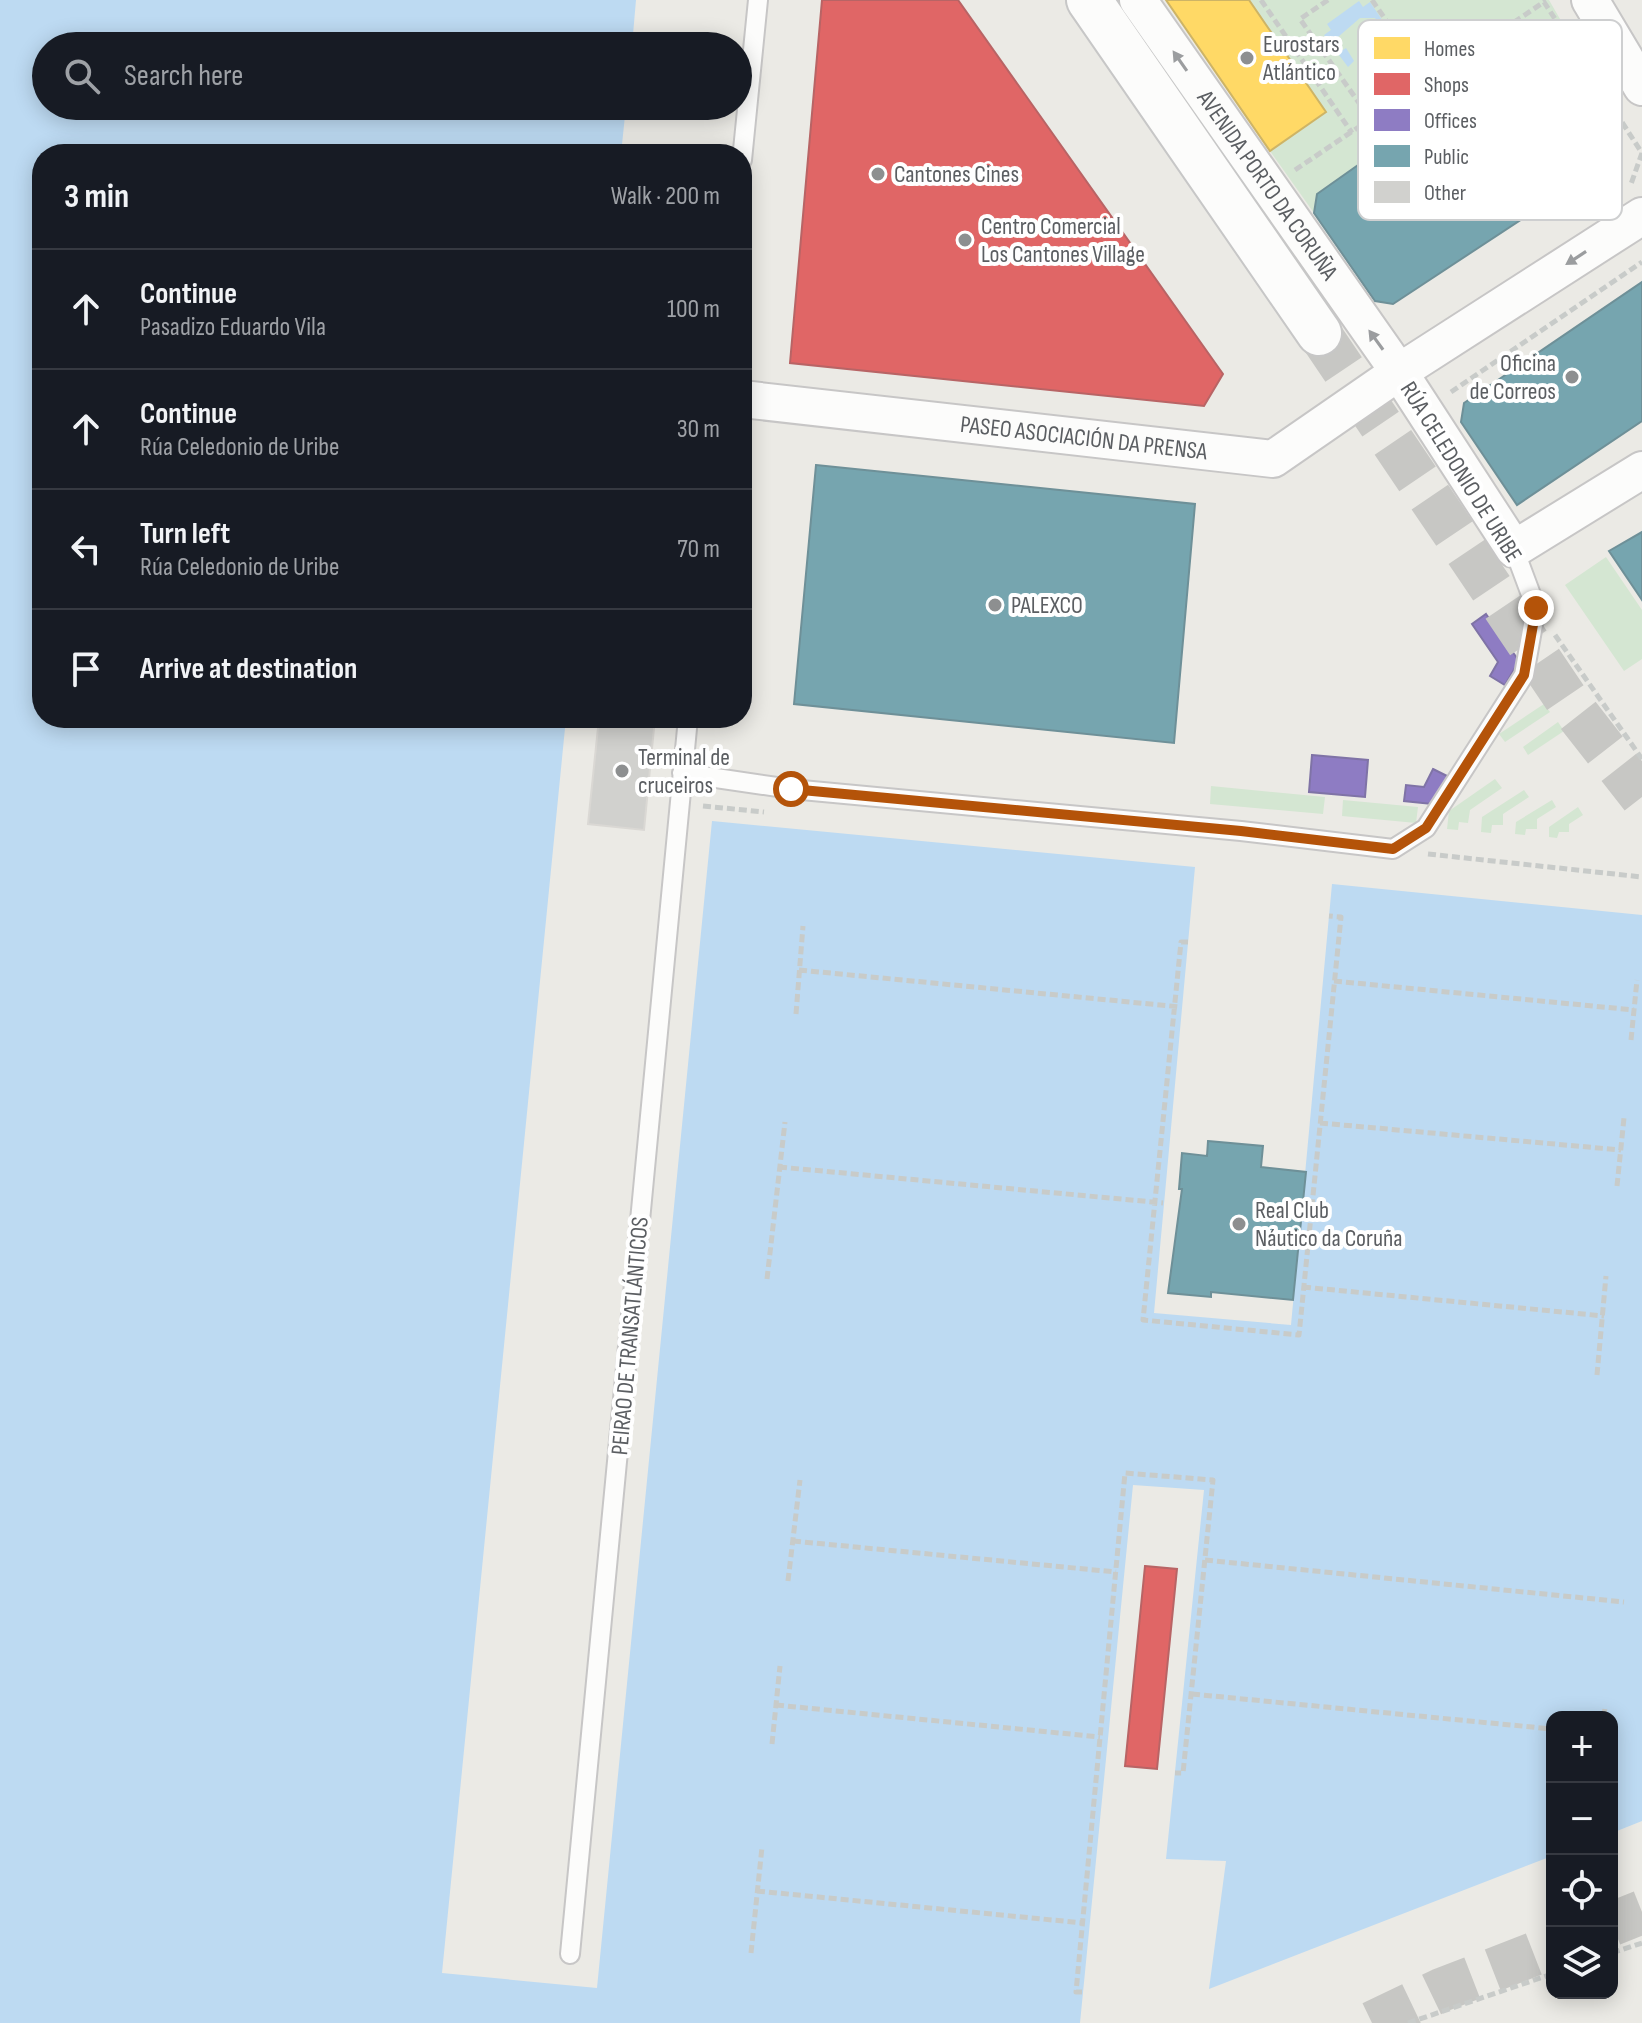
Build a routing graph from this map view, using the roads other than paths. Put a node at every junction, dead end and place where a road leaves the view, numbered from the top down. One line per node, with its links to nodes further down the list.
1 (758, 0): 7 (lane)
2 (1089, 0): 12 (main road, AVENIDA PORTO DA CORUÑA)
3 (1138, 0): 13 (street, AVENIDA PORTO DA CORUÑA, one-way to 3)
4 (1590, 0): 5 (street)
5 (1602, 20)
6 (1622, 54): 8 (street)
7 (752, 60)
8 (1642, 87)
9 (746, 120): 10 (lane)
10 (744, 144)
11 (1609, 220): 13 (street, PASEO ASOCIACIÓN DA PRENSA, one-way to 13)
12 (1319, 333)
13 (1399, 372): 14 (street, PASEO ASOCIACIÓN DA PRENSA); 16 (street, RÚA CELEDONIO DE URIBE)
14 (752, 400)
15 (1642, 470): 16 (street)
16 (1514, 549): 18 (lane, RÚA CELEDONIO DE URIBE)
17 (687, 728): 18 (lane, PEIRAO DE TRANSATLÁNTICOS)
18 (682, 773): 19 (lane, PEIRAO DE TRANSATLÁNTICOS)
19 (570, 1954)

